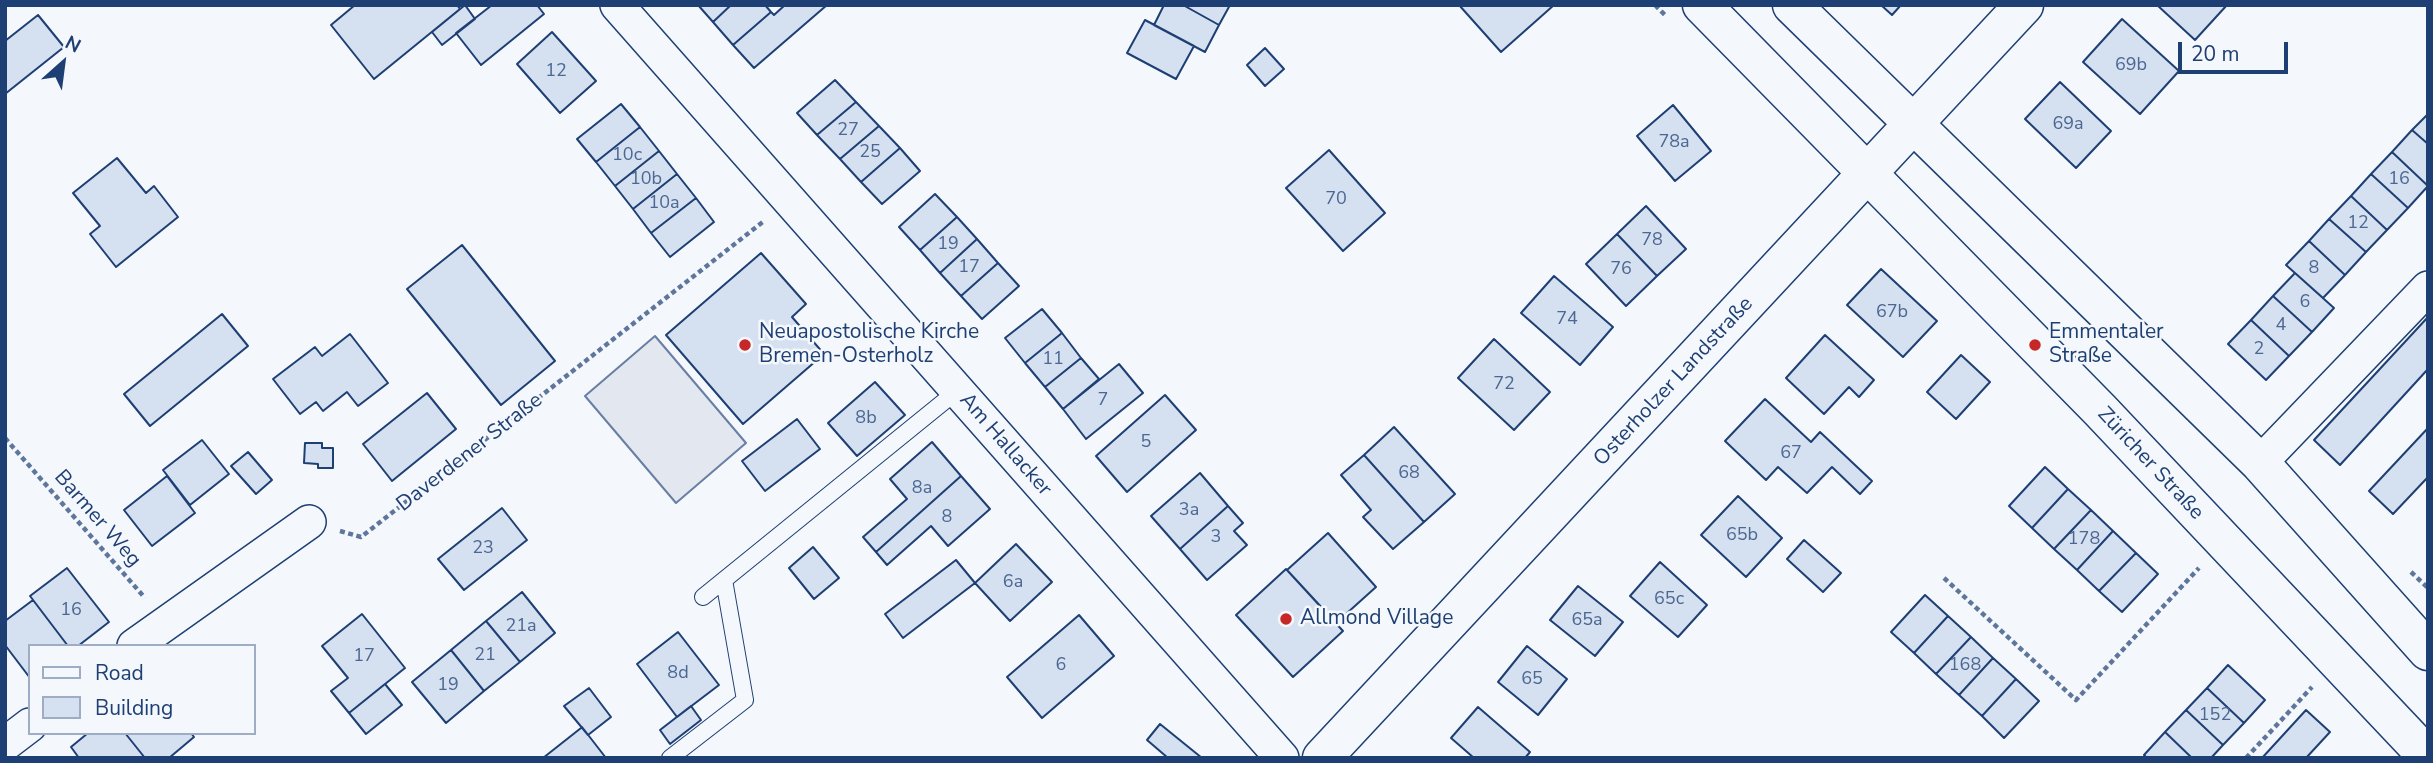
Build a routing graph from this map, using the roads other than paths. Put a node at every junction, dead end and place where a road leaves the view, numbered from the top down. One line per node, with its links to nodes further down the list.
1 (617, 5): 8 (street, Am Hallacker)
2 (1702, 5): 6 (main road, Züricher Straße)
3 (1792, 5): 5 (main road)
4 (2024, 5): 5 (main road, Osterholzer Landstraße)
5 (1915, 124): 6 (main road, Osterholzer Landstraße); 9 (main road)
6 (1867, 175): 17 (main road, Züricher Straße); 20 (main road, Osterholzer Landstraße)
7 (2428, 288): 9 (street)
8 (957, 391): 11 (lane); 19 (street, Am Hallacker)
9 (2260, 463): 14 (main road)
10 (309, 522): 13 (street)
11 (724, 580): 12 (lane); 18 (lane)
12 (703, 597)
13 (136, 644)
14 (2428, 651)
15 (28, 727): 16 (street)
16 (5, 744)
17 (2428, 757)
18 (670, 758)
19 (1282, 758)
20 (1322, 758)

